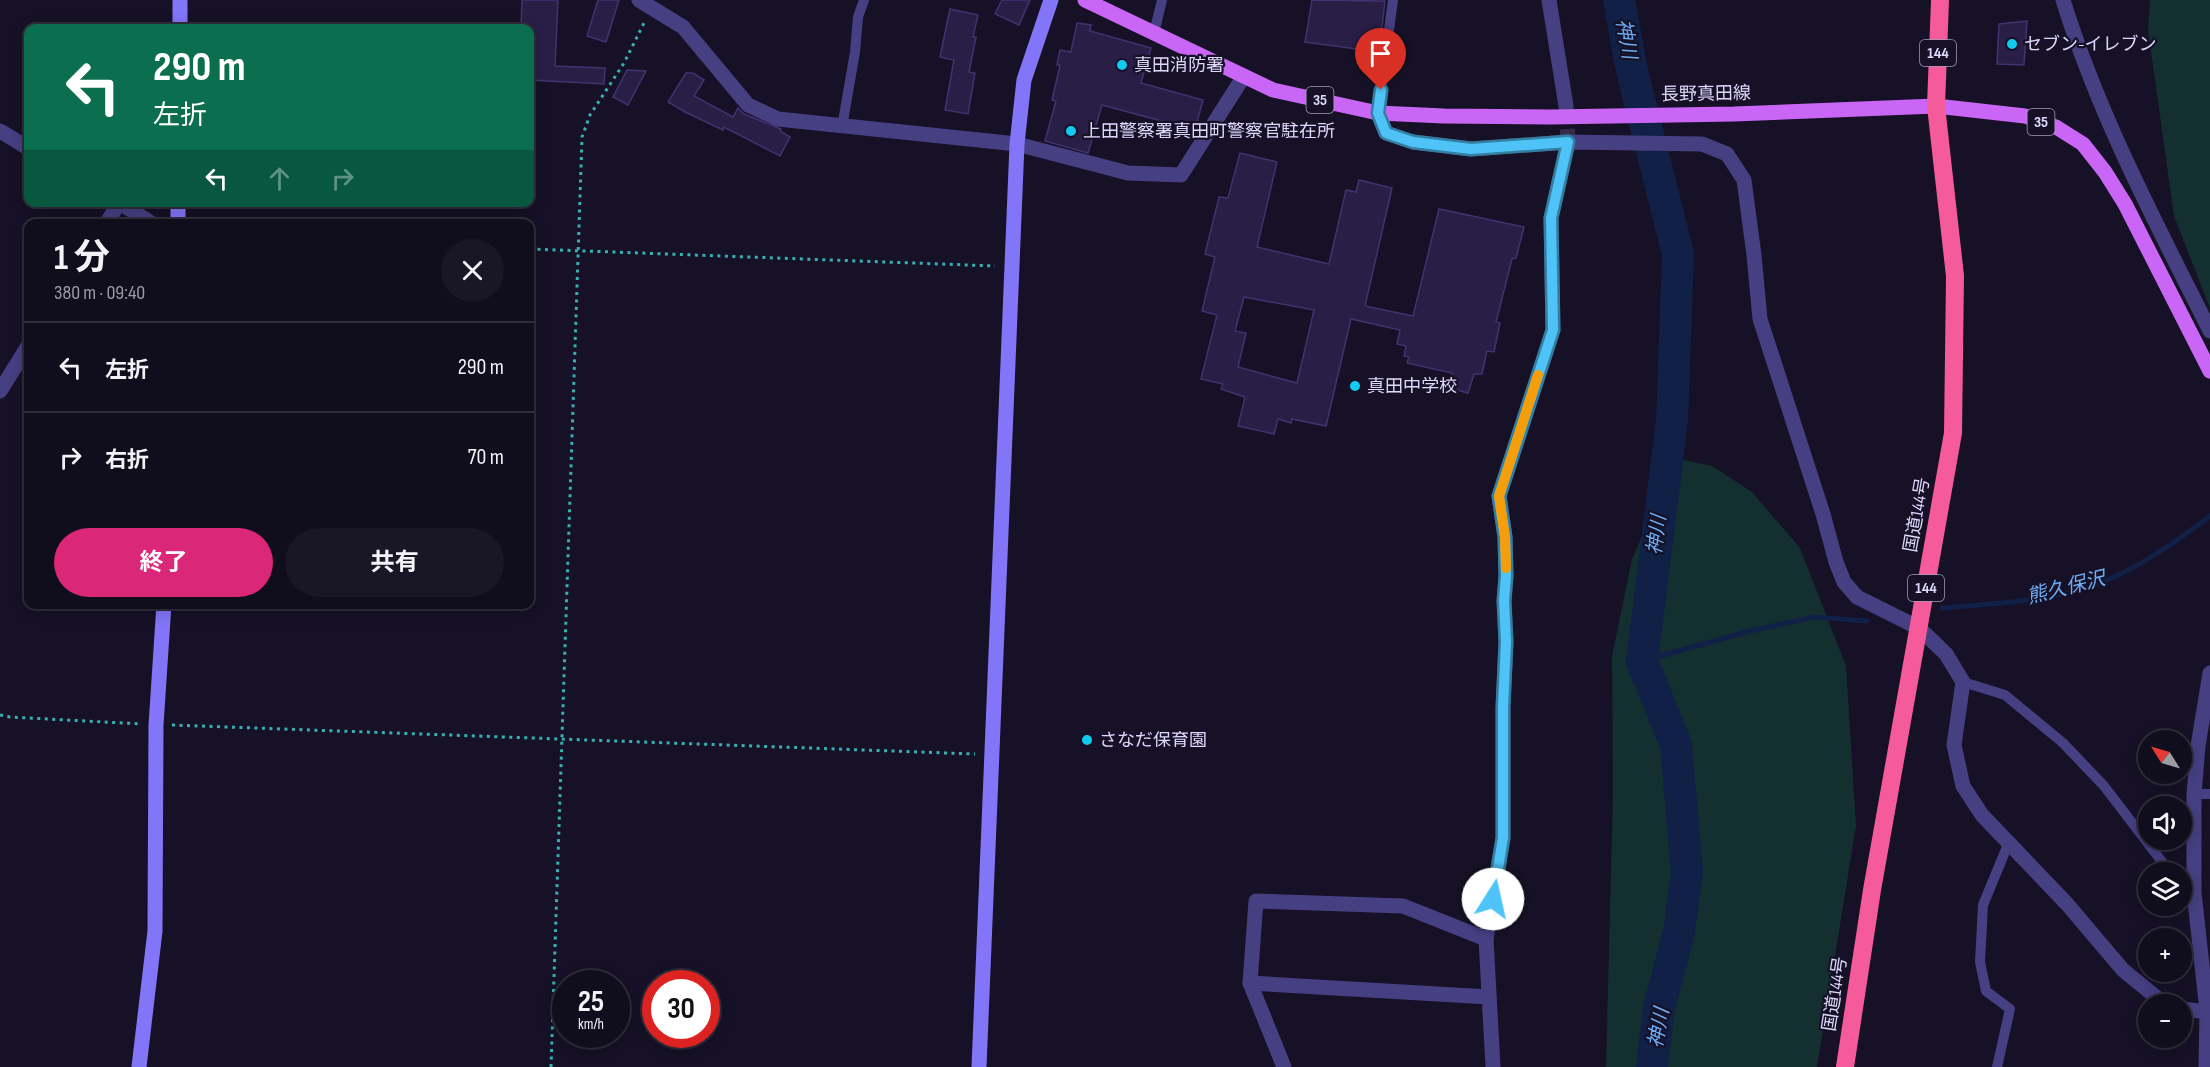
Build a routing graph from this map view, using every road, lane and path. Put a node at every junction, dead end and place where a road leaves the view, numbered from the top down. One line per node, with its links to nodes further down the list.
1 (180, 0): 11 (street)
2 (864, 0): 17 (lane)
3 (1051, 0): 20 (street)
4 (1085, 0): 12 (main road, 長野真田線 / 35)
5 (1162, 0): 12 (lane)
6 (1393, 0): 16 (lane)
7 (1549, 0): 15 (street)
8 (1940, 0): 14 (highway, 国道144号 / 144)
9 (2062, 0): 27 (street)
10 (644, 3): 17 (street); 25 (path)
11 (180, 24)
12 (1154, 33): 13 (main road, 長野真田線 / 35)
13 (1245, 76): 16 (main road, 長野真田線 / 35); 20 (street)
14 (1936, 106): 15 (main road, 長野真田線 / 35); 29 (main road, 長野真田線 / 35); 32 (highway, 国道144号 / 144)
15 (1571, 110): 16 (main road, 長野真田線 / 35)
16 (1378, 113): 19 (street)
17 (842, 127): 20 (street)
18 (0, 131): 21 (street)
19 (1568, 142): 32 (street); 44 (street)
20 (1017, 144): 26 (street)
21 (24, 146)
22 (125, 207): 23 (street)
23 (145, 219)
24 (534, 249): 25 (path)
25 (578, 250): 26 (path); 37 (path)
26 (1012, 266): 38 (street)
27 (2210, 331)
28 (24, 353): 30 (street)
29 (2210, 371)
30 (0, 392)
31 (164, 609): 36 (street)
32 (1919, 628): 34 (street); 55 (highway, 国道144号 / 144)
33 (2210, 673): 39 (street)
34 (1964, 682): 41 (street); 42 (lane)
35 (0, 715): 36 (path)
36 (156, 725): 37 (path); 50 (street)
37 (561, 739): 38 (path); 51 (path)
38 (992, 755): 52 (street)
39 (2194, 794): 40 (lane); 43 (street)
40 (2210, 794)
41 (2009, 842): 46 (street); 56 (lane)
42 (2162, 862)
43 (2194, 892): 49 (street)
44 (1486, 939): 45 (street); 47 (street)
45 (1250, 983): 47 (street); 53 (street)
46 (2152, 994)
47 (1489, 997): 54 (street)
48 (2192, 1010): 49 (street)
49 (2208, 1011): 57 (street)
50 (139, 1067)
51 (551, 1067)
52 (978, 1067)
53 (1284, 1067)
54 (1493, 1067)
55 (1845, 1067)
56 (1997, 1067)
57 (2206, 1067)

